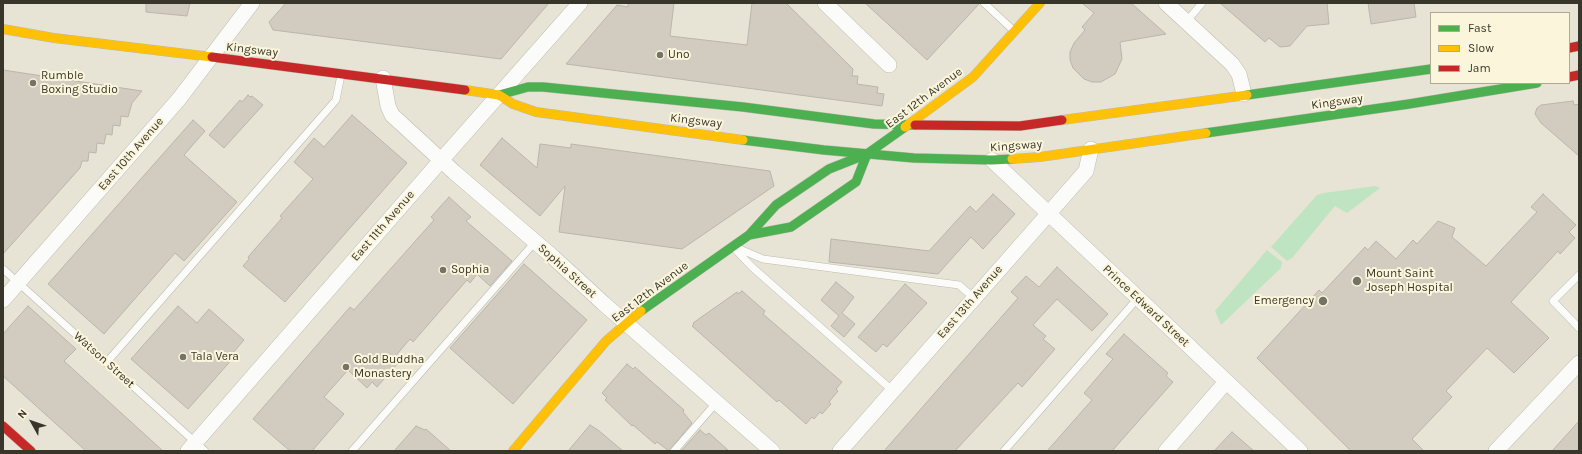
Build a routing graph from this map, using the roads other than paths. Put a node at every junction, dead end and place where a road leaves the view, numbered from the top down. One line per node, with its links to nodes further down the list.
1 (252, 3): 11 (street, East 10th Avenue)
2 (580, 3): 18 (street, East 11th Avenue)
3 (825, 3): 12 (street)
4 (984, 3): 10 (lane)
5 (1040, 3): 10 (main road, East 12th Avenue)
6 (1166, 3): 8 (street)
7 (1202, 3): 8 (lane)
8 (1187, 21): 17 (street)
9 (3, 29): 11 (main road, Kingsway)
10 (1015, 32): 19 (main road, East 12th Avenue)
11 (211, 57): 14 (main road, Kingsway); 30 (street, East 10th Avenue)
12 (889, 65)
13 (1430, 69): 17 (main road, Kingsway)
14 (341, 73): 15 (main road, Kingsway); 36 (lane)
15 (383, 78): 18 (main road, Kingsway); 22 (street, Sophia Street)
16 (1531, 84): 20 (main road, Kingsway)
17 (1244, 94): 19 (main road, Kingsway)
18 (499, 95): 19 (main road, Kingsway); 21 (main road, Kingsway); 22 (street, East 11th Avenue)
19 (908, 126): 21 (main road, East 12th Avenue)
20 (1091, 149): 23 (main road, Kingsway); 24 (street, East 13th Avenue)
21 (867, 154): 23 (main road, Kingsway); 25 (main road, East 12th Avenue); 25 (main road, East 12th Avenue)
22 (441, 160): 26 (street, Sophia Street); 42 (street, East 11th Avenue)
23 (992, 160): 24 (street, Prince Edward Street)
24 (1049, 213): 31 (street, East 13th Avenue); 32 (street, Prince Edward Street)
25 (749, 235): 27 (main road, East 12th Avenue)
26 (535, 242): 34 (street, Sophia Street); 44 (lane)
27 (733, 246): 31 (lane); 34 (main road, East 12th Avenue); 39 (lane)
28 (3, 269): 30 (lane, Watson Street)
29 (1579, 275): 35 (lane)
30 (18, 283): 33 (street, East 10th Avenue); 36 (lane, Watson Street)
31 (974, 298): 39 (street, East 13th Avenue)
32 (1138, 298): 38 (street, Prince Edward Street); 49 (lane)
33 (3, 300)
34 (626, 323): 40 (street, Sophia Street); 45 (main road, East 12th Avenue)
35 (1579, 328)
36 (106, 363): 42 (lane, Watson Street)
37 (1579, 363): 52 (street)
38 (1226, 382): 50 (street); 51 (street, Prince Edward Street)
39 (893, 390): 48 (street, East 13th Avenue)
40 (717, 402): 46 (lane); 47 (street, Sophia Street)
41 (3, 426): 43 (main road)
42 (196, 448)
43 (31, 451)
44 (352, 451)
45 (512, 451)
46 (674, 451)
47 (772, 451)
48 (840, 451)
49 (1004, 451)
50 (1166, 451)
51 (1300, 451)
52 (1496, 451)

